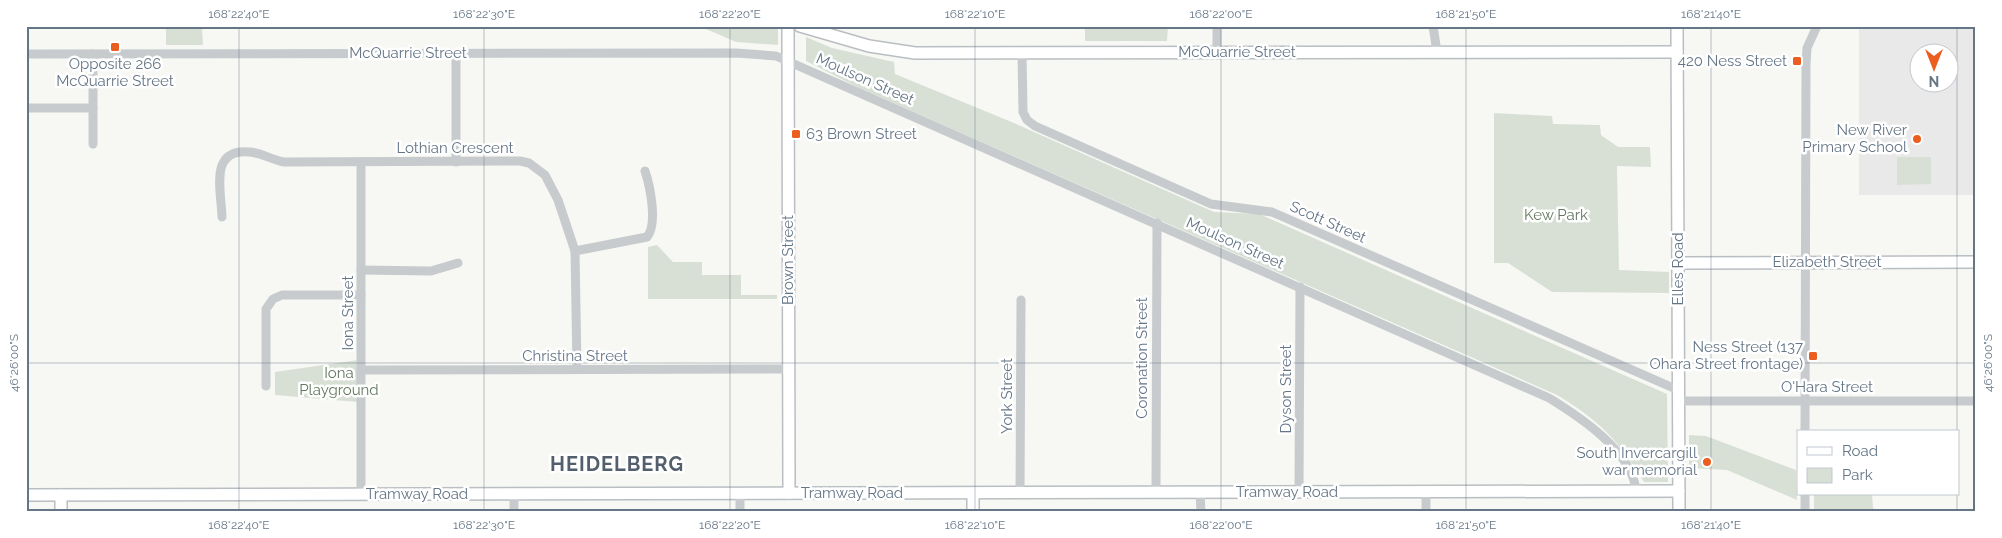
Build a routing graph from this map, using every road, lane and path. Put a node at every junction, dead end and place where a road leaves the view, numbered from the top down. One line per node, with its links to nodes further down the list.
1 (788, 26): 14 (street, Brown Street)
2 (800, 26): 7 (street, McQuarrie Street)
3 (1217, 26): 8 (street)
4 (1433, 26): 9 (street)
5 (1677, 26): 10 (street, Elles Road)
6 (1816, 26): 24 (street)
7 (1022, 52): 8 (street, McQuarrie Street); 36 (street, Scott Street)
8 (1217, 52): 9 (street, McQuarrie Street)
9 (1437, 52): 10 (street, McQuarrie Street)
10 (1677, 52): 27 (street, Elles Road)
11 (456, 53): 13 (street, McQuarrie Street); 14 (street, McQuarrie Street); 19 (street)
12 (26, 54): 13 (street, McQuarrie Street)
13 (93, 54): 16 (street)
14 (789, 60): 22 (street, Moulson Street); 33 (street, Brown Street)
15 (26, 108): 16 (street)
16 (93, 108): 17 (street)
17 (93, 144)
18 (361, 162): 19 (street, Lothian Crescent); 21 (street, Lothian Crescent); 28 (street, Iona Street)
19 (456, 162): 23 (street, Lothian Crescent)
20 (645, 172): 23 (street)
21 (222, 217)
22 (1156, 224): 29 (street, Moulson Street); 41 (street, Coronation Street)
23 (575, 251): 32 (street, Lothian Crescent)
24 (1805, 262): 25 (street, Elizabeth Street); 27 (street, Elizabeth Street); 37 (street)
25 (1976, 262)
26 (458, 263): 28 (street)
27 (1678, 263): 36 (street, Elles Road)
28 (362, 270): 30 (street, Iona Street)
29 (1300, 287): 40 (street, Moulson Street); 43 (street, Dyson Street)
30 (361, 295): 34 (street, Iona Street); 35 (street)
31 (1021, 300): 49 (street, York Street)
32 (577, 369): 33 (street, Christina Street); 34 (street, Christina Street)
33 (789, 369): 47 (street, Brown Street)
34 (361, 370): 50 (street, Iona Street)
35 (266, 386)
36 (1678, 395): 37 (street, O'Hara Street); 45 (street, Elles Road)
37 (1804, 401): 38 (street, O'Hara Street); 39 (street)
38 (1976, 401)
39 (1805, 430)
40 (1636, 491): 44 (street, Tramway Road); 45 (street, Tramway Road)
41 (1156, 492): 42 (street, Tramway Road); 49 (street, Tramway Road)
42 (1200, 492): 43 (street, Tramway Road); 59 (street)
43 (1299, 492): 44 (street, Tramway Road)
44 (1426, 492): 60 (street)
45 (1679, 492): 61 (street, Elles Road)
46 (740, 493): 47 (street, Tramway Road); 51 (street, Tramway Road); 57 (street)
47 (789, 493): 48 (street, Tramway Road)
48 (973, 493): 49 (street, Tramway Road); 58 (street)
49 (1020, 493)
50 (361, 494): 51 (street, Tramway Road); 53 (street, Tramway Road)
51 (514, 494): 56 (street)
52 (26, 495): 53 (street, Tramway Road)
53 (61, 495): 55 (street)
54 (1805, 496): 62 (street)
55 (61, 512)
56 (514, 512)
57 (740, 512)
58 (973, 512)
59 (1200, 512)
60 (1426, 512)
61 (1679, 512)
62 (1805, 512)

